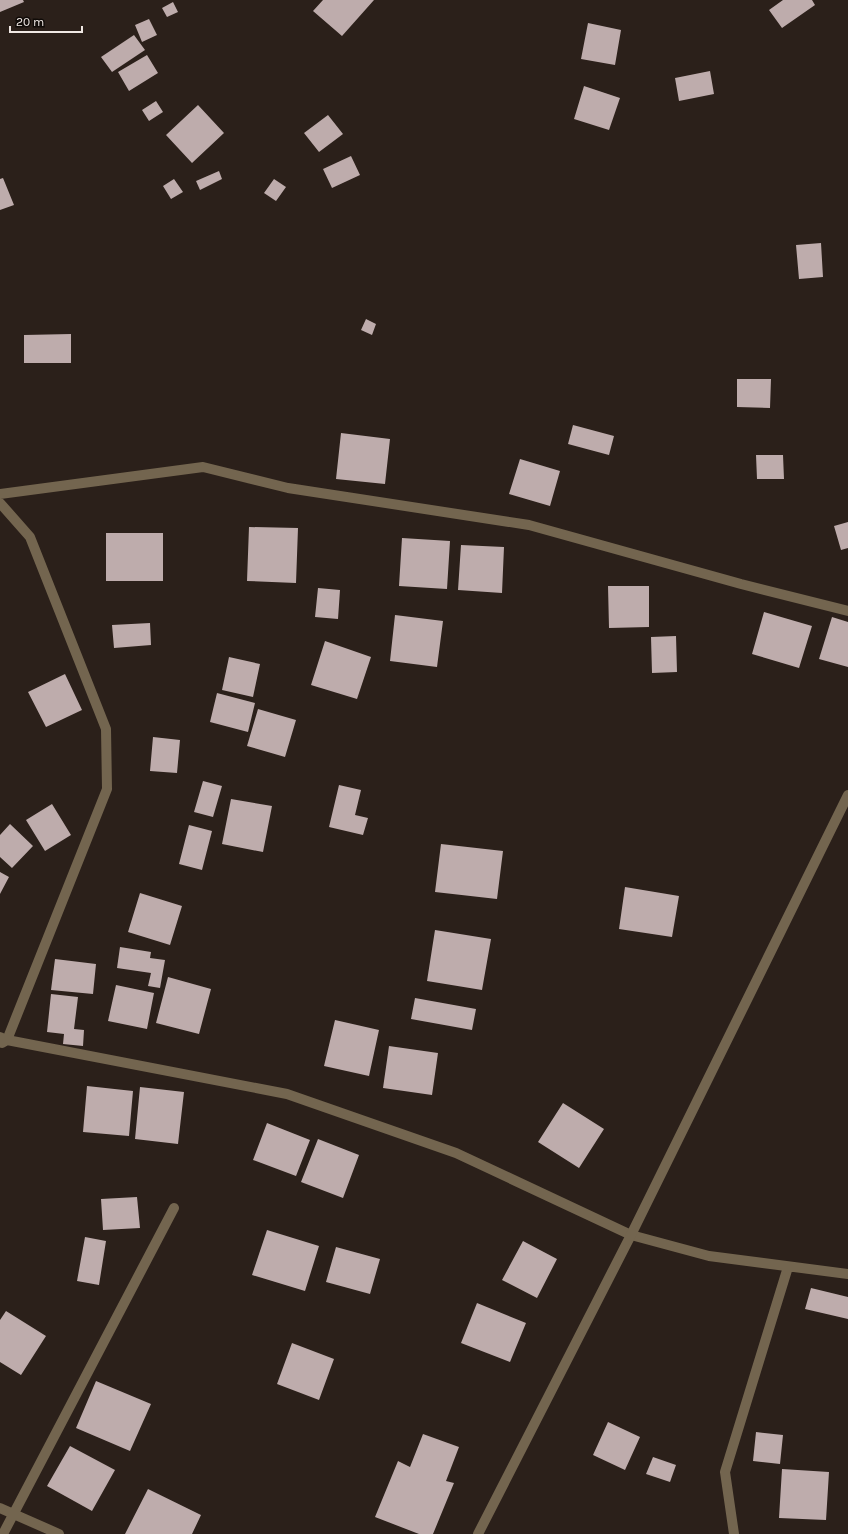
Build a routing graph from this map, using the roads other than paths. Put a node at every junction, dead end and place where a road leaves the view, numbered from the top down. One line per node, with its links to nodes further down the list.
1 (0, 494): 3 (street)
2 (0, 503): 5 (street)
3 (848, 611)
4 (848, 796): 7 (street)
5 (2, 1041): 7 (street)
6 (174, 1208): 11 (street)
7 (631, 1235): 8 (street); 14 (street)
8 (788, 1267): 9 (street); 15 (street)
9 (848, 1274)
10 (0, 1508): 11 (street)
11 (14, 1514): 12 (street); 13 (street)
12 (3, 1534)
13 (59, 1534)
14 (478, 1534)
15 (734, 1534)

